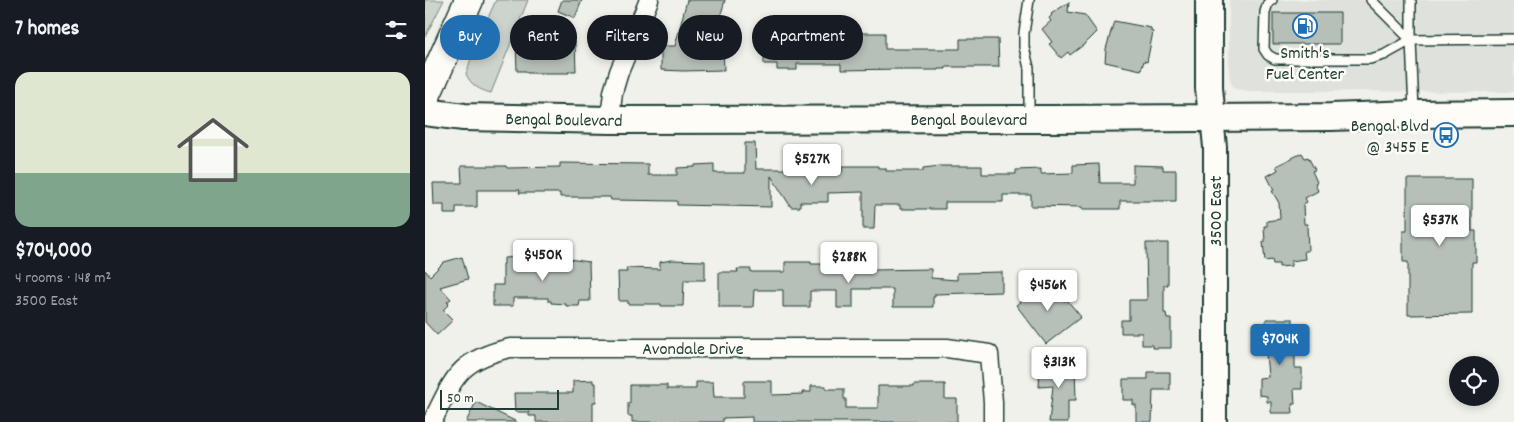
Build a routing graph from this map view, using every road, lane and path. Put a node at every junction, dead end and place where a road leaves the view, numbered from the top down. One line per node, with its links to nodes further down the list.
1 (469, 0): 10 (main road)
2 (649, 0): 16 (street)
3 (1029, 0): 15 (lane)
4 (1209, 0): 14 (main road, 3500 East)
5 (1272, 0): 9 (lane)
6 (1371, 0): 9 (lane)
7 (1411, 0): 9 (lane)
8 (1514, 39): 9 (lane)
9 (1411, 40): 13 (lane)
10 (425, 98)
11 (425, 112): 16 (main road, Bengal Boulevard)
12 (1514, 113): 13 (main road, Bengal Boulevard)
13 (1414, 114): 14 (main road, Bengal Boulevard)
14 (1212, 117): 15 (main road, Bengal Boulevard); 19 (street, 3500 East)
15 (1029, 119): 16 (main road, Bengal Boulevard)
16 (610, 120)
17 (432, 422): 18 (street, Avondale Drive)
18 (993, 422)
19 (1215, 422)

